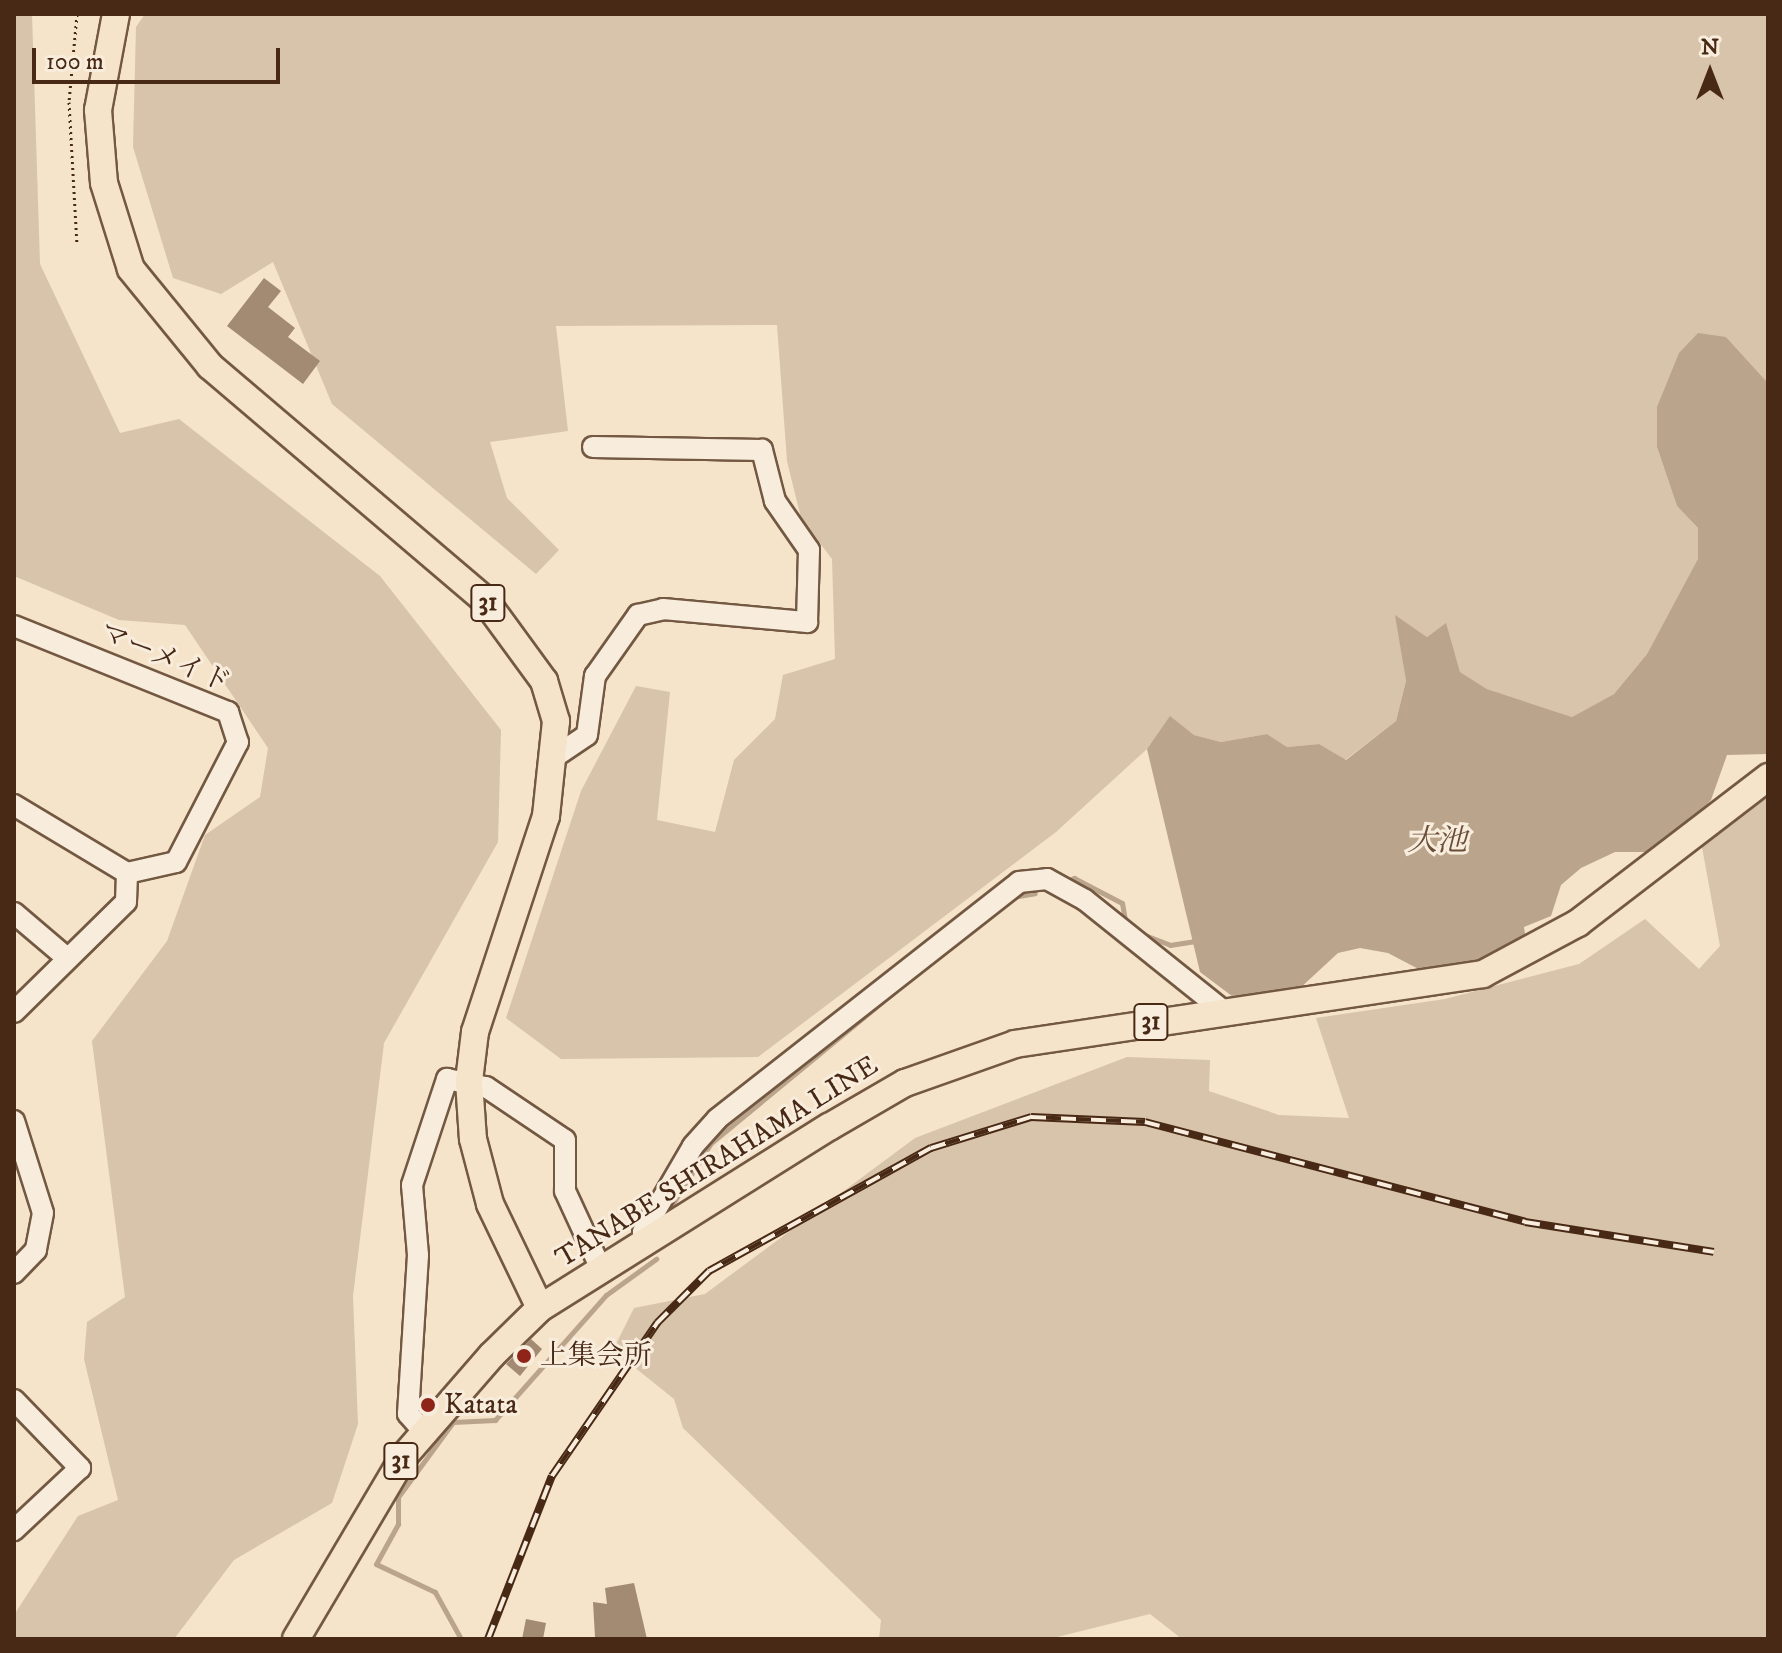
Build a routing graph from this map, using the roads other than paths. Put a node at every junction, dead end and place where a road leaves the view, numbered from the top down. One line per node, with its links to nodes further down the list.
1 (116, 14): 4 (main road, TANABE SHIRAHAMA LINE / 31)
2 (593, 447): 4 (street)
3 (14, 626): 7 (street, マーメイド)
4 (556, 756): 12 (main road, TANABE SHIRAHAMA LINE / 31)
5 (1768, 777): 11 (main road, TANABE SHIRAHAMA LINE / 31)
6 (14, 805): 7 (street)
7 (127, 873): 9 (street)
8 (14, 913): 9 (street)
9 (67, 958): 10 (street)
10 (14, 1012)
11 (1225, 1012): 15 (main road, TANABE SHIRAHAMA LINE / 31); 15 (street)
12 (469, 1081): 16 (street); 18 (main road, TANABE SHIRAHAMA LINE / 31); 20 (street)
13 (14, 1121): 14 (street)
14 (19, 1148): 17 (street)
15 (645, 1245): 16 (main road, TANABE SHIRAHAMA LINE / 31)
16 (602, 1271): 18 (main road, TANABE SHIRAHAMA LINE / 31)
17 (14, 1273)
18 (540, 1308): 20 (main road, TANABE SHIRAHAMA LINE / 31)
19 (15, 1402): 21 (street)
20 (423, 1431): 22 (main road, TANABE SHIRAHAMA LINE / 31)
21 (14, 1530)
22 (296, 1639)

